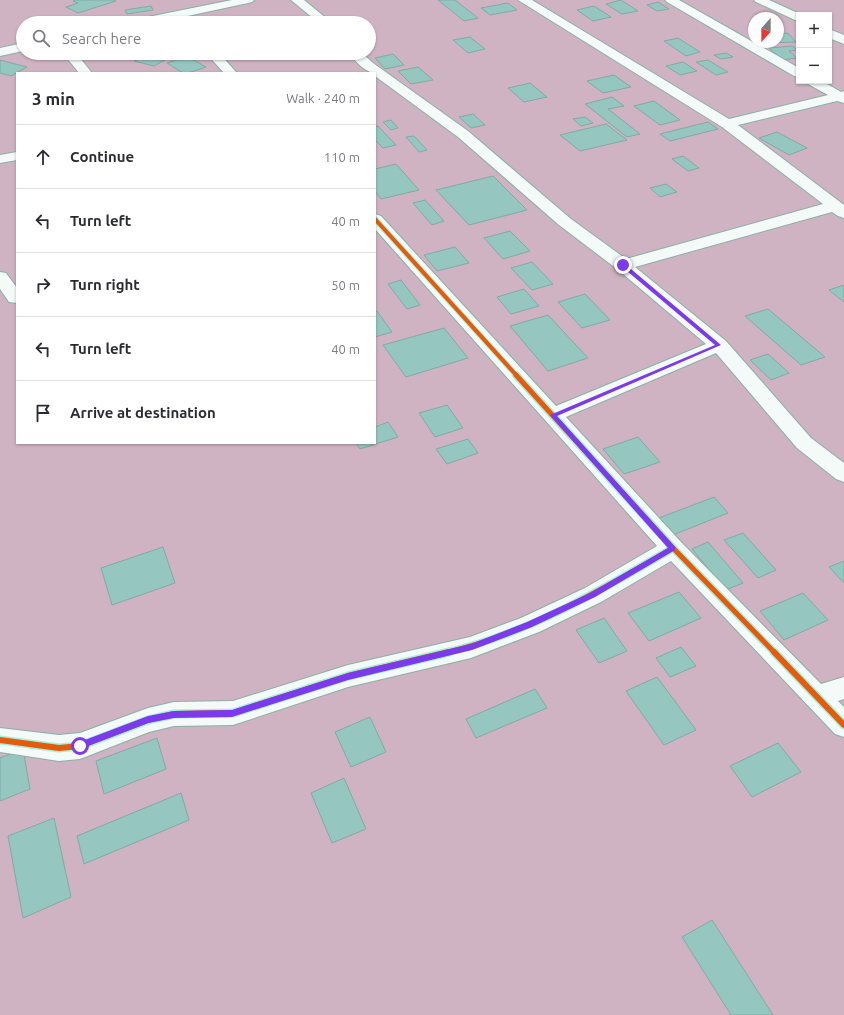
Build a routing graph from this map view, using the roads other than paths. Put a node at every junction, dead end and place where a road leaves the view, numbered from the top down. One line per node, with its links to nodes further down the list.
1 (248, 0): 8 (street)
2 (297, 0): 9 (street)
3 (524, 0): 23 (street)
4 (671, 0): 18 (street)
5 (760, 0): 10 (street)
6 (183, 2): 7 (street)
7 (181, 16)
8 (191, 16)
9 (317, 16)
10 (796, 17)
11 (832, 34): 12 (street)
12 (844, 40)
13 (16, 49): 14 (street)
14 (0, 52)
15 (75, 60): 19 (street)
16 (218, 60): 20 (street)
17 (363, 60): 28 (street)
18 (796, 71)
19 (85, 72)
20 (229, 72)
21 (818, 84): 22 (street)
22 (842, 97): 23 (street)
23 (727, 124): 26 (street)
24 (16, 156): 25 (street)
25 (0, 159)
26 (840, 209): 28 (street)
27 (376, 221): 32 (street)
28 (623, 265): 31 (street)
29 (0, 277): 30 (street)
30 (15, 298)
31 (719, 345): 32 (street); 33 (street)
32 (553, 415): 34 (street)
33 (844, 474)
34 (673, 548): 36 (street); 38 (street)
35 (844, 688): 36 (street)
36 (817, 697): 37 (street)
37 (844, 725)
38 (0, 740)

